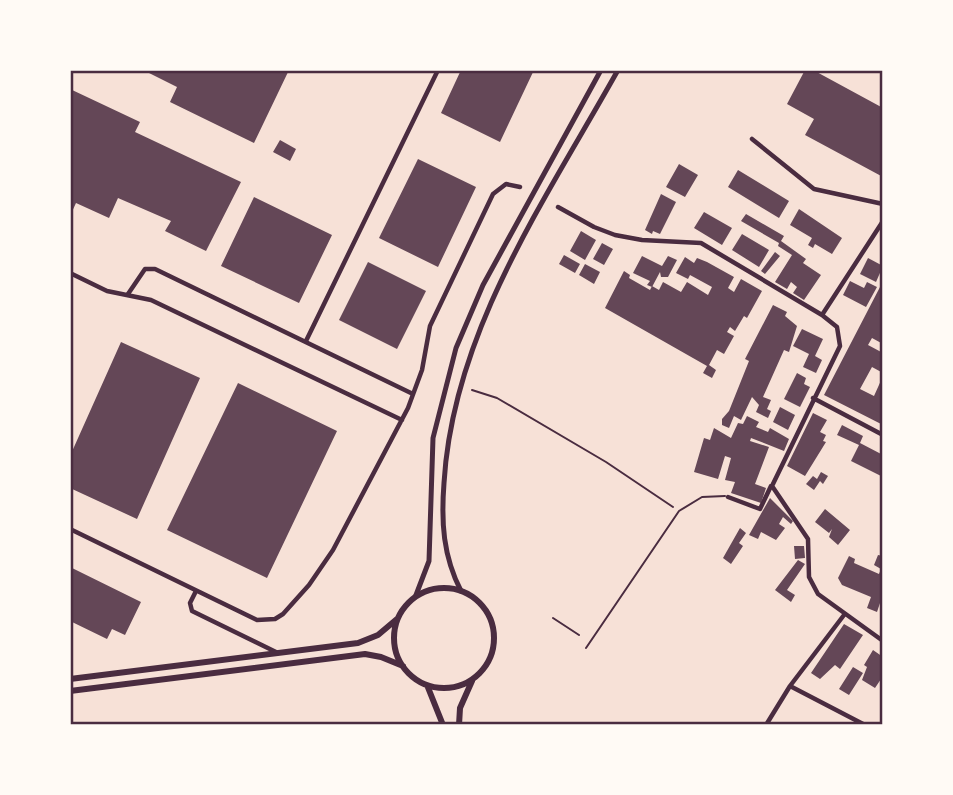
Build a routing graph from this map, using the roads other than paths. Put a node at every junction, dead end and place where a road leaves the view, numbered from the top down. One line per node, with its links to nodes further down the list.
1 (438, 70): 12 (street)
2 (601, 70): 22 (street)
3 (618, 70): 21 (street)
4 (752, 139): 6 (street)
5 (520, 187): 13 (street)
6 (883, 204)
7 (558, 206): 11 (street)
8 (883, 221): 11 (street)
9 (70, 273): 10 (street)
10 (128, 294): 12 (street); 15 (street)
11 (822, 315): 14 (street)
12 (306, 341): 13 (street)
13 (414, 394): 15 (street)
14 (813, 398): 16 (street); 17 (street)
15 (402, 420): 20 (street)
16 (883, 435)
17 (772, 486): 18 (street); 23 (street)
18 (728, 497): 26 (lane)
19 (70, 529): 20 (street)
20 (196, 591): 27 (street)
21 (461, 591): 22 (main road); 29 (main road)
22 (416, 596): 24 (main road)
23 (844, 615): 25 (street); 32 (street)
24 (397, 619): 27 (main road); 28 (main road)
25 (883, 641)
26 (586, 648)
27 (278, 653): 30 (main road)
28 (403, 666): 31 (main road); 33 (main road)
29 (474, 678): 31 (main road); 35 (main road)
30 (70, 679)
31 (427, 685): 34 (main road)
32 (790, 686): 36 (street); 37 (street)
33 (70, 691)
34 (443, 725)
35 (459, 725)
36 (766, 725)
37 (865, 725)

